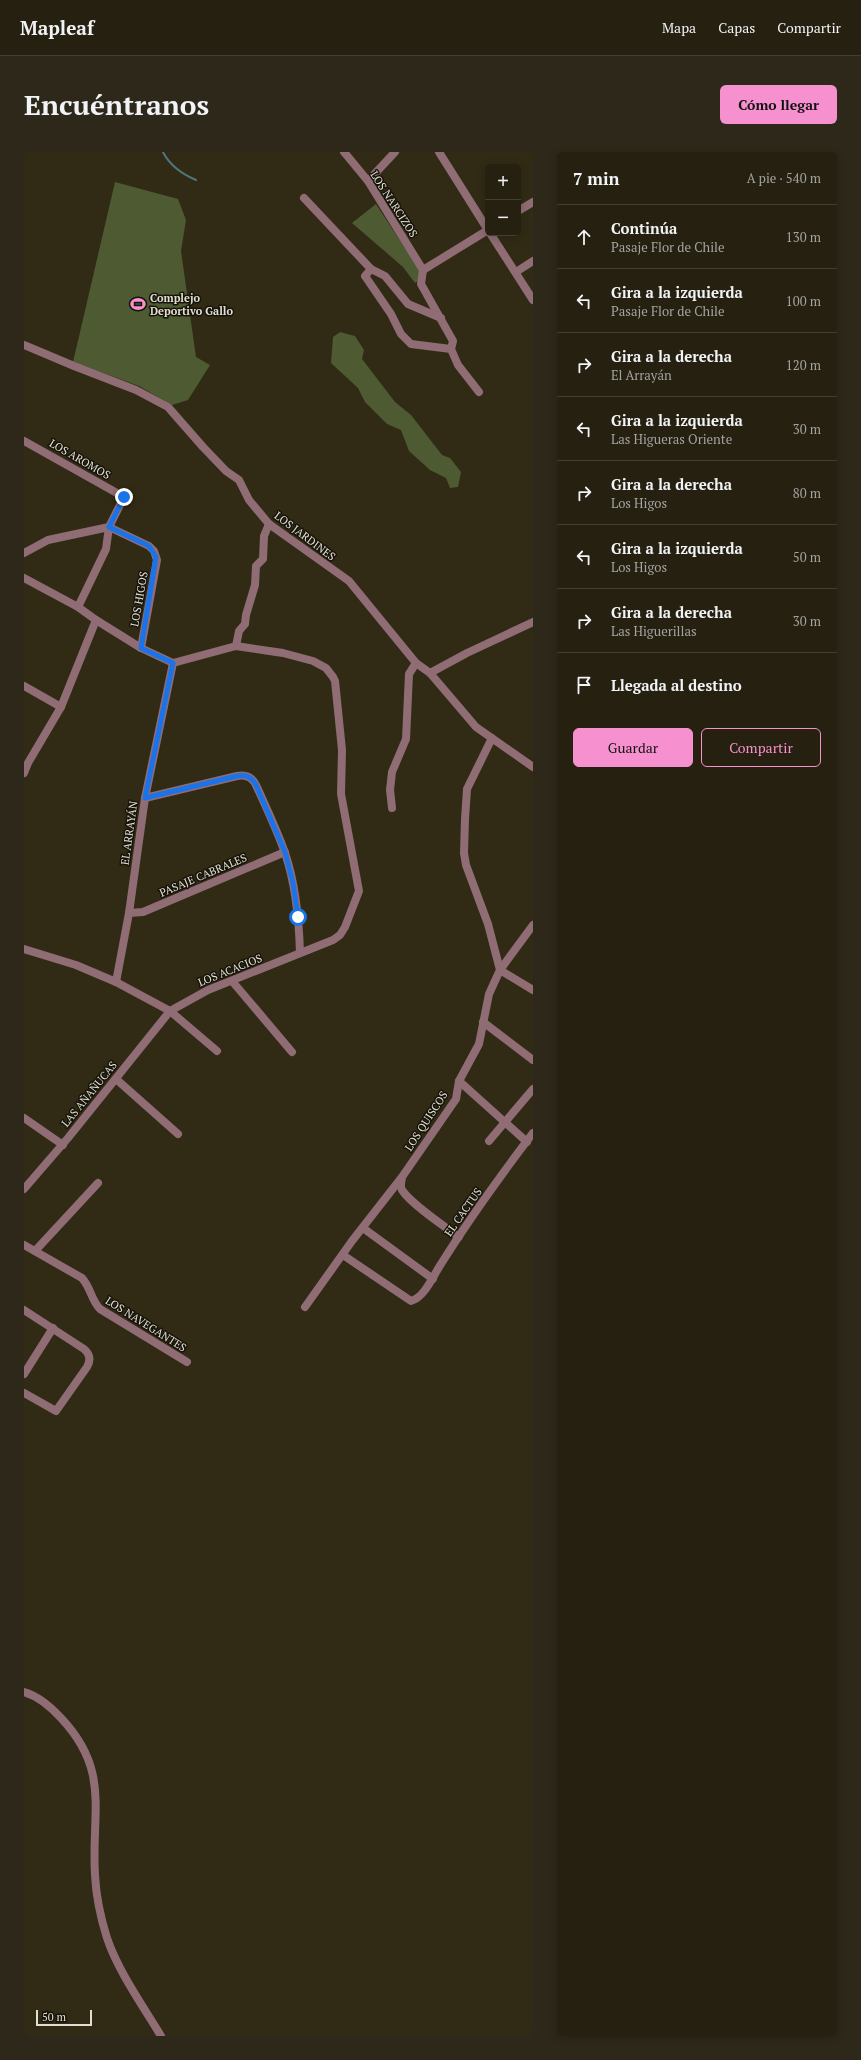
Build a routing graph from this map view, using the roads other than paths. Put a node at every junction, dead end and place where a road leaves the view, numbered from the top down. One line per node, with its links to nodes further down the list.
1 (344, 152): 4 (street, LOS NARCIZOS)
2 (395, 152): 4 (street)
3 (439, 152): 8 (street)
4 (368, 182): 13 (street, LOS NARCIZOS)
5 (304, 198): 12 (street)
6 (533, 202): 7 (street)
7 (521, 209)
8 (485, 225)
9 (485, 232): 13 (street)
10 (492, 236): 14 (street)
11 (533, 261): 14 (street)
12 (371, 269): 16 (street); 18 (street)
13 (423, 270): 16 (street)
14 (516, 272): 15 (street)
15 (533, 300)
16 (441, 318): 18 (street)
17 (24, 344): 21 (street, LOS JARDINES)
18 (451, 349): 19 (street)
19 (479, 392)
20 (24, 441): 22 (street, LOS AROMOS)
21 (269, 524): 28 (street); 31 (street, LOS JARDINES)
22 (109, 527): 23 (street); 25 (street); 29 (street, LOS HIGOS)
23 (24, 553)
24 (25, 581): 25 (street)
25 (78, 607): 26 (street)
26 (96, 620): 29 (street); 34 (street)
27 (533, 622): 32 (street)
28 (236, 646): 30 (street); 45 (street, LOS ACACIOS)
29 (141, 648): 30 (street)
30 (173, 663): 39 (street, EL ARRAYÁN)
31 (416, 663): 32 (street, LOS JARDINES); 40 (street)
32 (430, 673): 35 (street, LOS JARDINES)
33 (24, 686): 34 (street)
34 (61, 707): 36 (street)
35 (492, 738): 37 (street, LOS JARDINES); 46 (street)
36 (26, 762): 38 (street)
37 (533, 767)
38 (24, 774)
39 (145, 798): 41 (street); 42 (street, EL ARRAYÁN)
40 (392, 808)
41 (285, 852): 42 (street, PASAJE CABRALES); 45 (street)
42 (129, 913): 48 (street, EL ARRAYÁN)
43 (533, 925): 46 (street, LOS QUISCOS)
44 (24, 949): 48 (street)
45 (300, 953): 47 (street, LOS ACACIOS)
46 (500, 970): 49 (street); 51 (street, LOS QUISCOS)
47 (232, 981): 50 (street, LOS ACACIOS); 53 (street)
48 (116, 982): 50 (street)
49 (533, 990)
50 (170, 1011): 52 (street); 55 (street, LAS AÑAÑUCAS)
51 (483, 1022): 54 (street); 56 (street, LOS QUISCOS)
52 (217, 1051)
53 (292, 1052)
54 (533, 1060)
55 (116, 1079): 61 (street); 64 (street, LAS AÑAÑUCAS)
56 (459, 1081): 59 (street); 65 (street, LOS QUISCOS)
57 (533, 1089): 59 (street)
58 (24, 1118): 64 (street)
59 (505, 1122): 62 (street); 63 (street)
60 (533, 1133): 63 (street, EL CACTUS)
61 (178, 1134)
62 (489, 1141)
63 (527, 1142): 69 (street, EL CACTUS)
64 (63, 1145): 67 (street, LAS AÑAÑUCAS)
65 (402, 1177): 68 (street, LOS QUISCOS); 69 (street)
66 (98, 1183): 71 (street)
67 (24, 1189)
68 (363, 1228): 72 (street, LOS QUISCOS); 73 (street)
69 (459, 1237): 73 (street, EL CACTUS)
70 (24, 1245): 71 (street, LOS NAVEGANTES)
71 (34, 1251): 77 (street, LOS NAVEGANTES)
72 (343, 1255): 73 (street, EL CACTUS); 74 (street, LOS QUISCOS)
73 (433, 1279)
74 (304, 1307)
75 (24, 1310): 76 (street)
76 (53, 1328): 78 (street); 79 (street)
77 (187, 1362)
78 (24, 1374)
79 (24, 1393)
80 (24, 1692): 81 (street)
81 (161, 2036)

